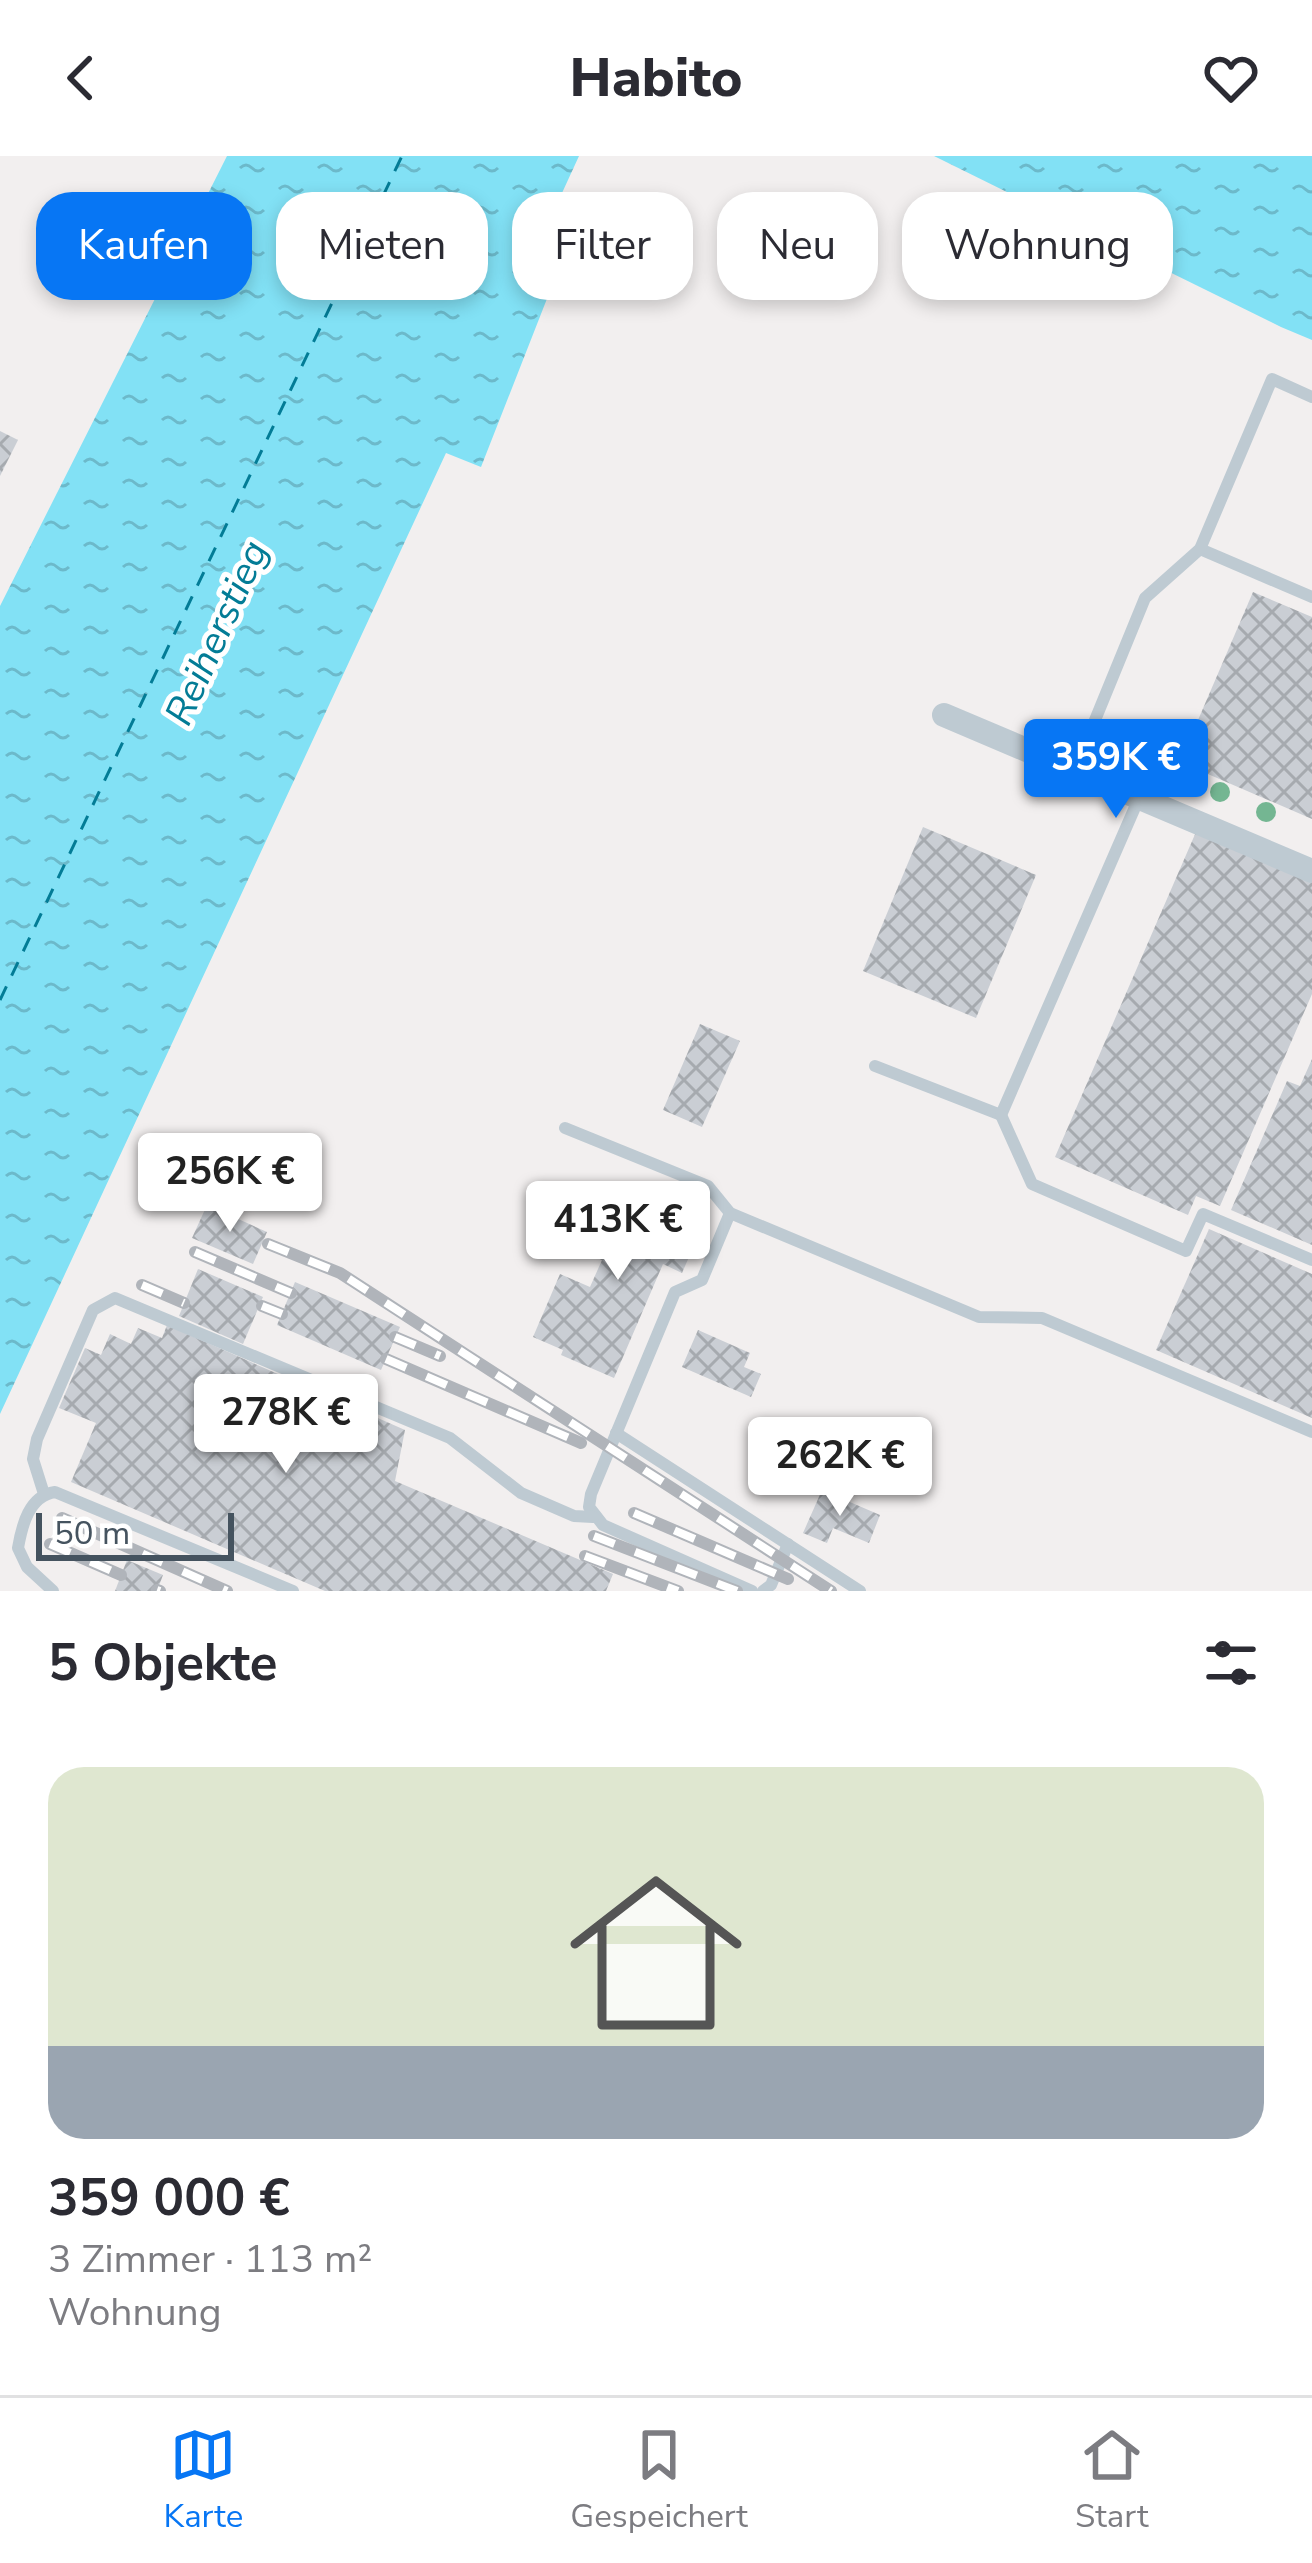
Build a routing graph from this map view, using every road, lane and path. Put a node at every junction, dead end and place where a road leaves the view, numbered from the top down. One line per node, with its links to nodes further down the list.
1 (1312, 397): 2 (lane)
2 (1200, 550): 3 (lane); 5 (lane)
3 (1312, 597)
4 (944, 715): 5 (street)
5 (1074, 770): 6 (street)
6 (1139, 798): 7 (street); 9 (lane)
7 (1312, 871)
8 (875, 1066): 9 (lane)
9 (1001, 1115): 12 (lane)
10 (565, 1128): 11 (lane)
11 (730, 1213): 13 (lane); 14 (lane)
12 (1312, 1260)
13 (1312, 1432)
14 (616, 1433): 16 (lane); 17 (lane)
15 (44, 1494): 16 (lane); 18 (lane); 19 (lane)
16 (593, 1517): 20 (lane)
17 (788, 1544): 21 (lane); 22 (lane)
18 (53, 1591)
19 (293, 1591)
20 (752, 1591)
21 (764, 1591)
22 (860, 1591)

